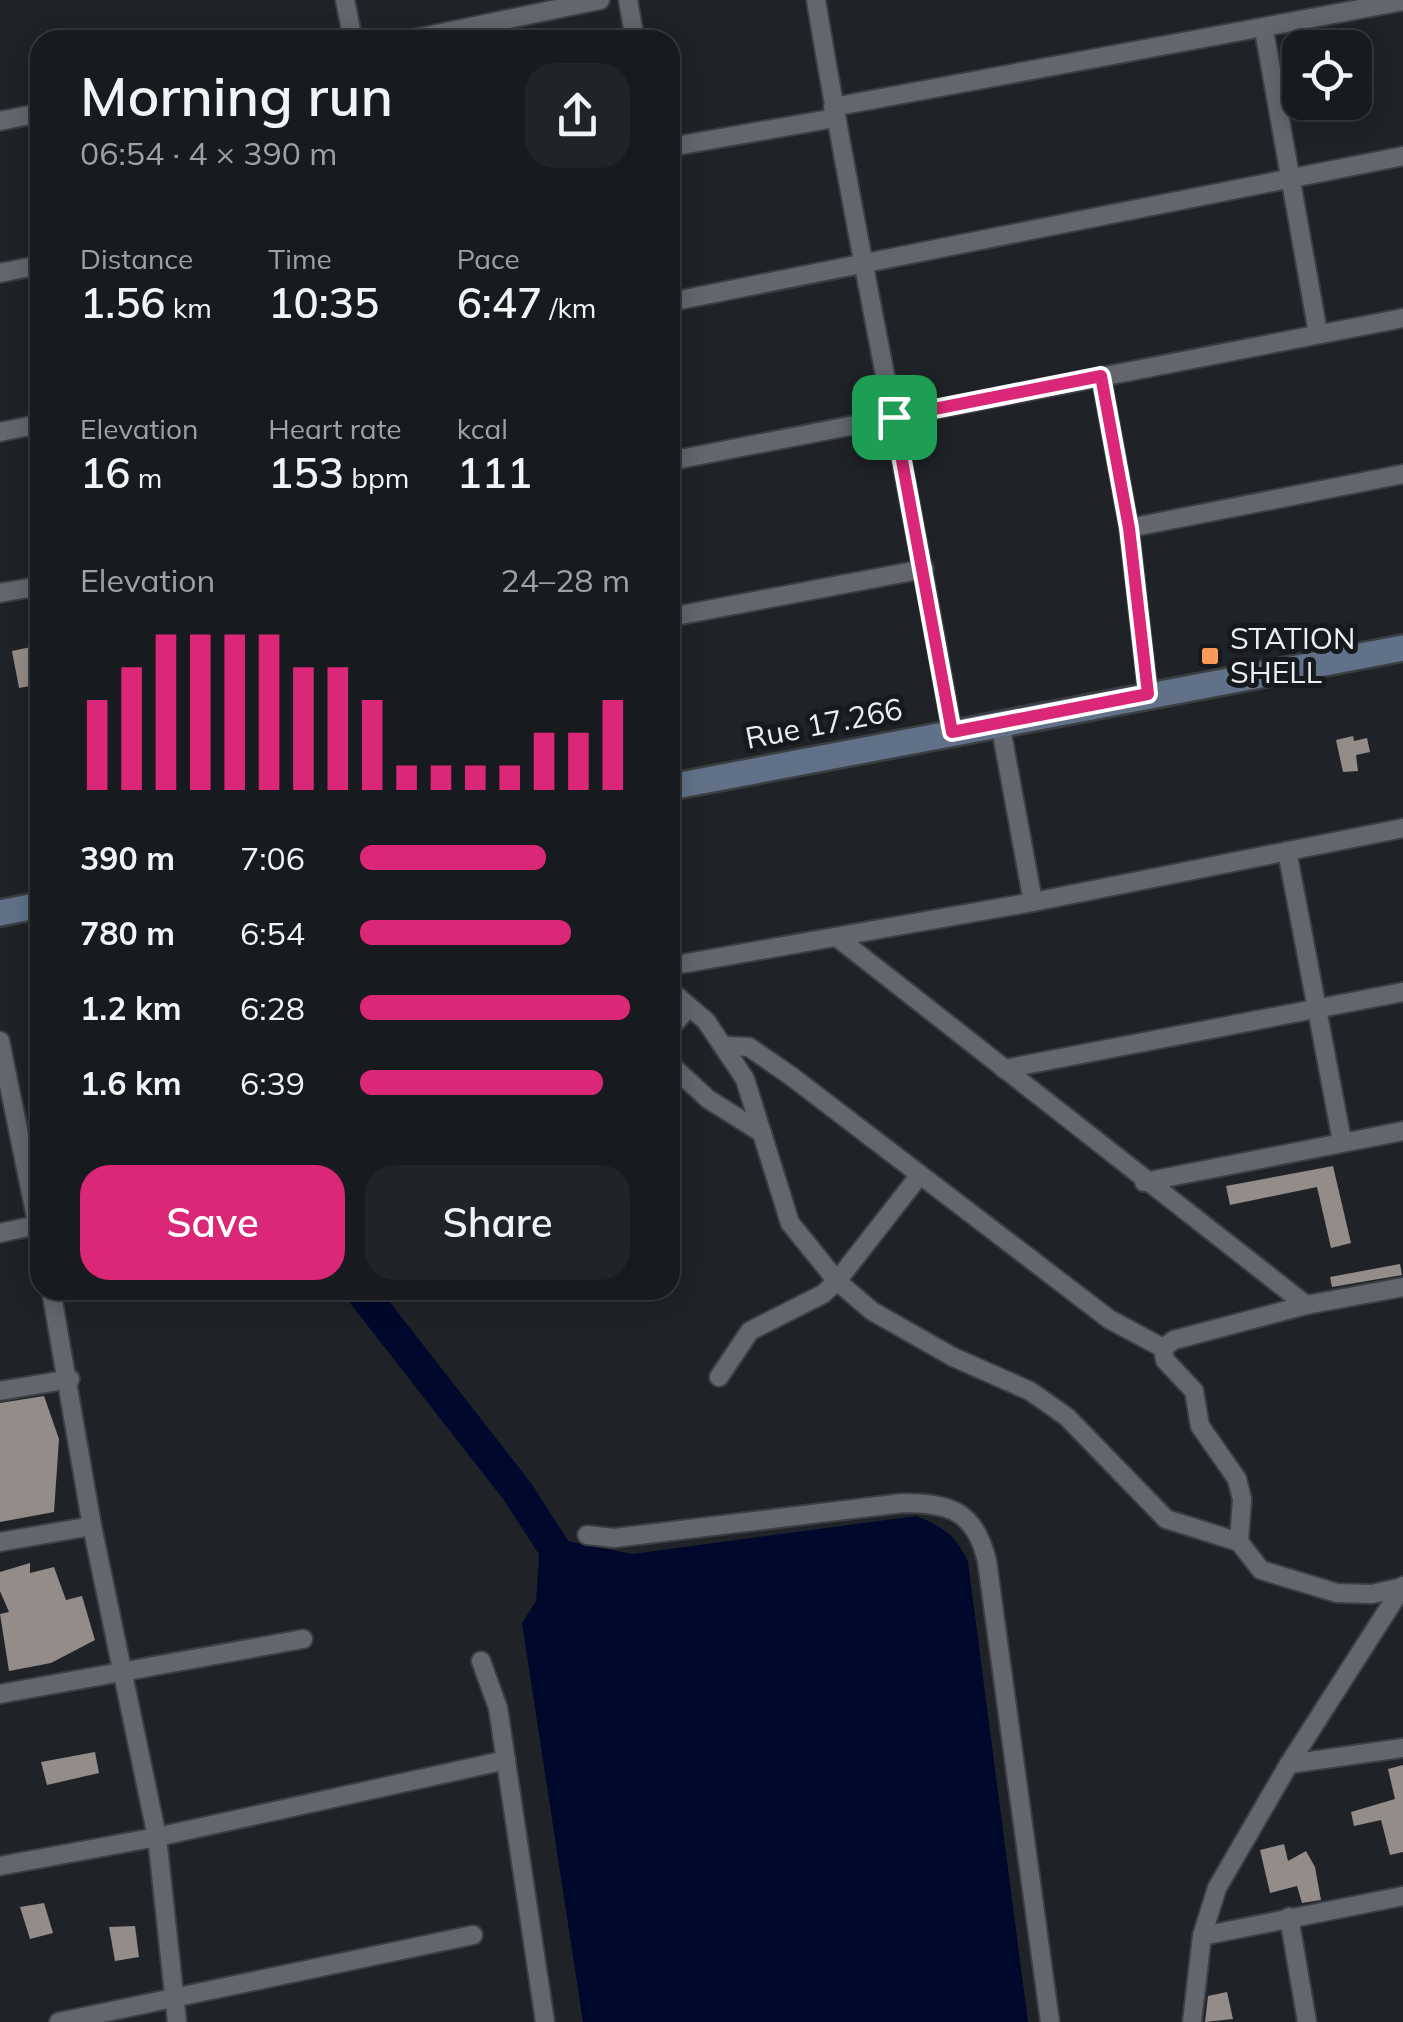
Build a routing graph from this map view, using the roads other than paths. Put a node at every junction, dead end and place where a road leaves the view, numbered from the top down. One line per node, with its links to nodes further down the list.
1 (346, 0): 7 (street)
2 (600, 0): 8 (street)
3 (628, 0): 9 (street)
4 (816, 0): 11 (street)
5 (1403, 1): 6 (street)
6 (1360, 5): 10 (street)
7 (351, 30)
8 (456, 30)
9 (633, 30)
10 (1264, 30): 11 (street); 16 (street)
11 (834, 112): 14 (street); 17 (street)
12 (30, 115): 13 (street)
13 (0, 121)
14 (680, 145)
15 (1403, 156): 16 (street)
16 (1290, 179): 17 (street); 22 (street)
17 (861, 266): 20 (street); 24 (street)
18 (30, 267): 19 (street)
19 (0, 273)
20 (680, 300)
21 (1403, 318): 22 (street)
22 (1318, 333): 23 (street)
23 (1101, 376): 24 (street); 29 (street)
24 (894, 417): 27 (street); 30 (street)
25 (30, 426): 26 (street)
26 (0, 432)
27 (680, 459)
28 (1403, 474): 29 (street)
29 (1129, 528): 35 (street)
30 (924, 569): 33 (street); 37 (street)
31 (30, 588): 32 (street)
32 (0, 593)
33 (680, 615)
34 (1403, 648): 35 (main road, Rue 17.266)
35 (1148, 694): 36 (main road, Rue 17.266)
36 (1000, 723): 37 (main road, Rue 17.266); 41 (street)
37 (952, 732): 38 (main road, Rue 17.266)
38 (680, 785)
39 (1403, 828): 40 (street)
40 (1287, 851): 41 (street); 48 (street)
41 (1032, 902): 44 (street)
42 (30, 907): 43 (main road)
43 (0, 913)
44 (838, 938): 45 (street); 53 (street)
45 (680, 964)
46 (1403, 992): 48 (street)
47 (680, 998): 49 (street)
48 (1318, 1006): 53 (street); 58 (street)
49 (690, 1007): 50 (street); 52 (street)
50 (680, 1018)
51 (0, 1041): 55 (street)
52 (727, 1046): 57 (street); 59 (street)
53 (1004, 1069): 60 (street)
54 (680, 1073): 57 (street)
55 (4, 1088): 61 (street)
56 (1403, 1131): 58 (street)
57 (762, 1133): 64 (street)
58 (1342, 1142): 60 (street)
59 (918, 1176): 64 (street); 68 (street)
60 (1144, 1182): 67 (street)
61 (30, 1194)
62 (30, 1231): 63 (street)
63 (0, 1233)
64 (838, 1281): 69 (street); 75 (street)
65 (1403, 1287): 67 (street)
66 (53, 1300): 70 (street)
67 (1306, 1305): 68 (street)
68 (1163, 1348): 75 (street)
69 (720, 1378)
70 (70, 1379): 71 (street); 72 (street)
71 (0, 1392)
72 (92, 1526): 74 (street); 79 (street)
73 (587, 1535): 94 (street)
74 (0, 1542)
75 (1239, 1542): 76 (street)
76 (1403, 1586): 83 (street)
77 (303, 1639): 79 (street)
78 (481, 1662): 82 (street)
79 (121, 1670): 80 (street); 84 (street)
80 (0, 1694)
81 (1403, 1748): 83 (street)
82 (506, 1760): 84 (street); 93 (street)
83 (1289, 1764): 89 (street)
84 (157, 1837): 85 (street); 90 (street)
85 (0, 1866)
86 (1403, 1896): 87 (street)
87 (1289, 1917): 89 (street); 96 (street)
88 (474, 1935): 90 (street)
89 (1202, 1936): 95 (street)
90 (175, 2000): 91 (street); 92 (street)
91 (59, 2022)
92 (177, 2022)
93 (546, 2022)
94 (1050, 2022)
95 (1192, 2022)
96 (1308, 2022)

